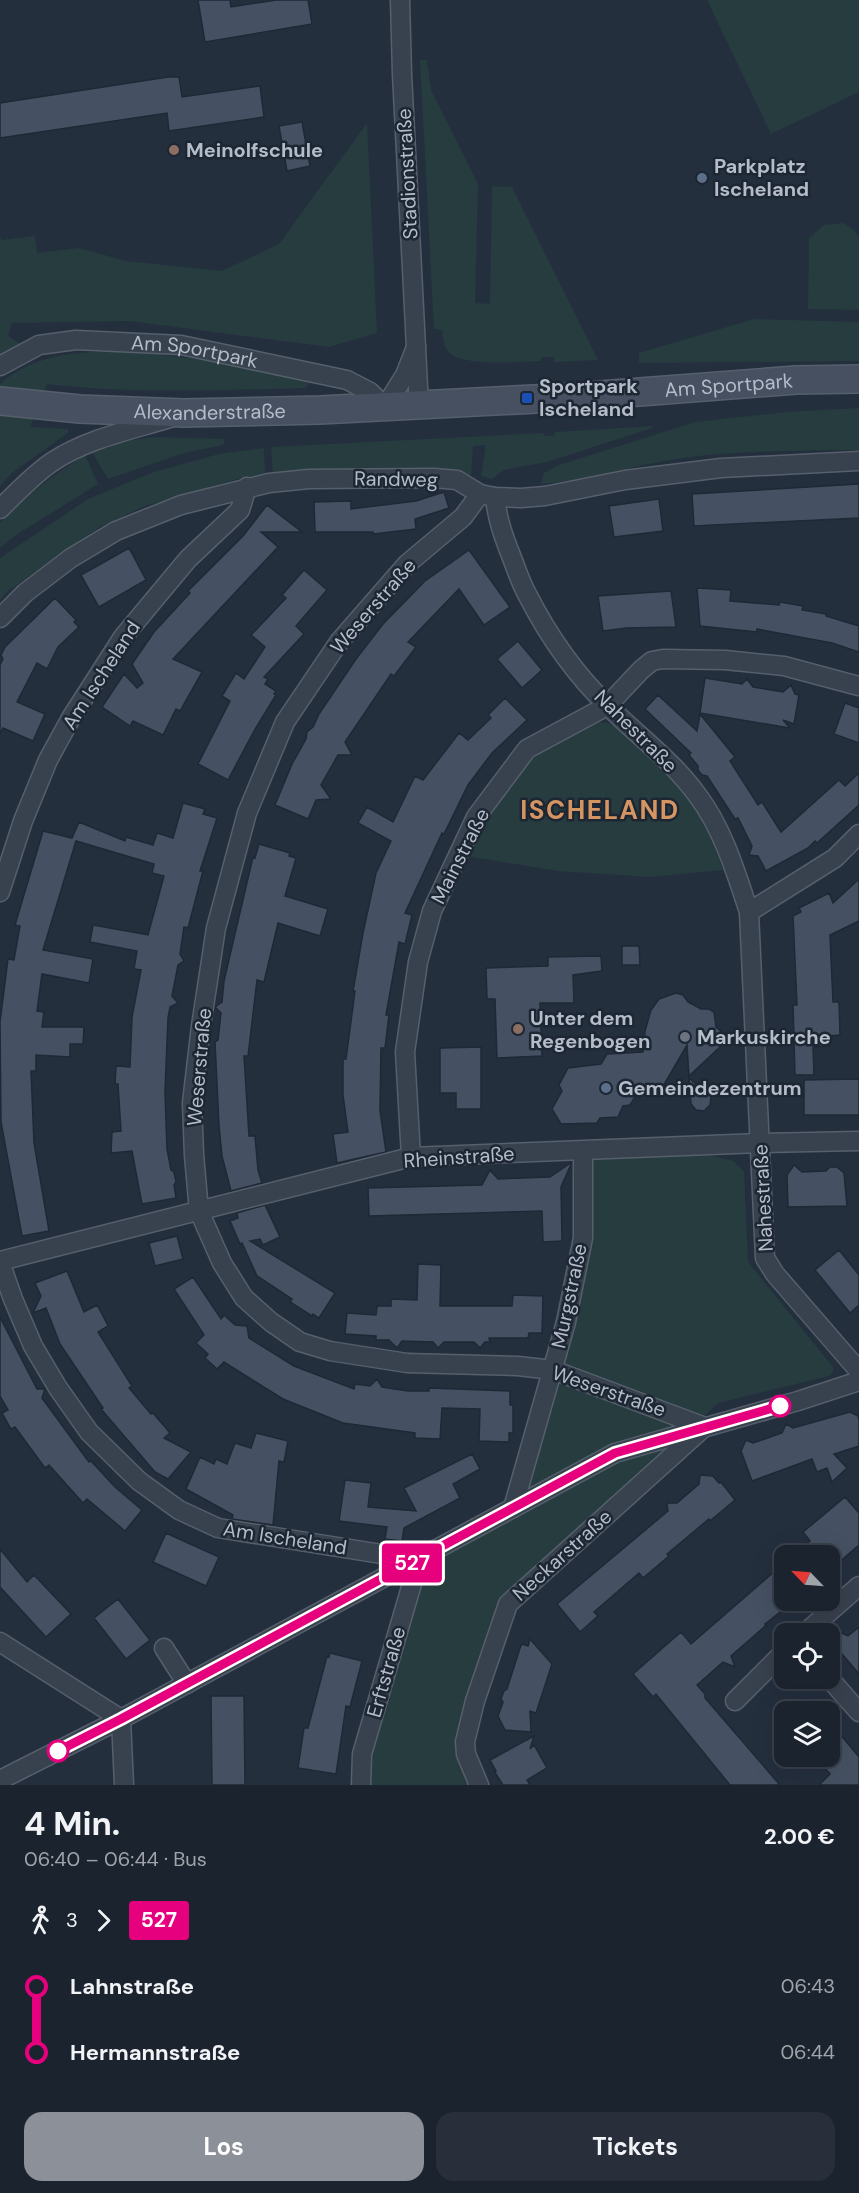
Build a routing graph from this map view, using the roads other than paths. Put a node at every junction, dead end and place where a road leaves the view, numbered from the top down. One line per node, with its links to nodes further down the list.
1 (400, 0): 2 (street, Stadionstraße)
2 (416, 347): 6 (street, Stadionstraße); 7 (street, Stadionstraße)
3 (0, 366): 7 (street, Am Sportpark)
4 (859, 379): 6 (main road, Am Sportpark)
5 (0, 401): 8 (main road, Alexanderstraße)
6 (419, 406): 7 (main road, Alexanderstraße)
7 (385, 407): 8 (main road, Alexanderstraße)
8 (184, 413): 12 (street)
9 (859, 461): 11 (street, Randweg)
10 (247, 487): 11 (street, Randweg); 13 (street, Randweg); 17 (street, Am Ischeland)
11 (488, 495): 15 (street, Nahestraße); 23 (street, Weserstraße)
12 (0, 509)
13 (0, 618)
14 (859, 686): 15 (street, Mainstraße)
15 (607, 706): 18 (street, Nahestraße); 22 (street, Mainstraße)
16 (859, 834): 18 (street)
17 (0, 892)
18 (749, 912): 20 (street, Nahestraße)
19 (859, 1141): 20 (street, Rheinstraße)
20 (760, 1143): 21 (street, Rheinstraße); 26 (street, Nahestraße)
21 (583, 1151): 22 (street, Rheinstraße); 25 (street, Murgstraße)
22 (411, 1157): 23 (street, Rheinstraße)
23 (199, 1211): 24 (street, Rheinstraße); 25 (street, Weserstraße)
24 (0, 1261): 30 (street, Am Ischeland)
25 (553, 1370): 28 (street, Weserstraße); 29 (street, Murgstraße)
26 (859, 1371)
27 (859, 1381): 28 (street)
28 (705, 1426): 29 (street); 44 (street, Neckarstraße)
29 (513, 1508): 30 (street)
30 (419, 1560): 36 (street); 43 (street, Erftstraße)
31 (859, 1586): 32 (street)
32 (817, 1623)
33 (0, 1642): 40 (street)
34 (164, 1648): 36 (street)
35 (774, 1662): 38 (street)
36 (187, 1684): 40 (street)
37 (839, 1689): 39 (street)
38 (735, 1701)
39 (859, 1712)
40 (121, 1719): 41 (street); 42 (street)
41 (0, 1780)
42 (124, 1785)
43 (361, 1785)
44 (479, 1785)

